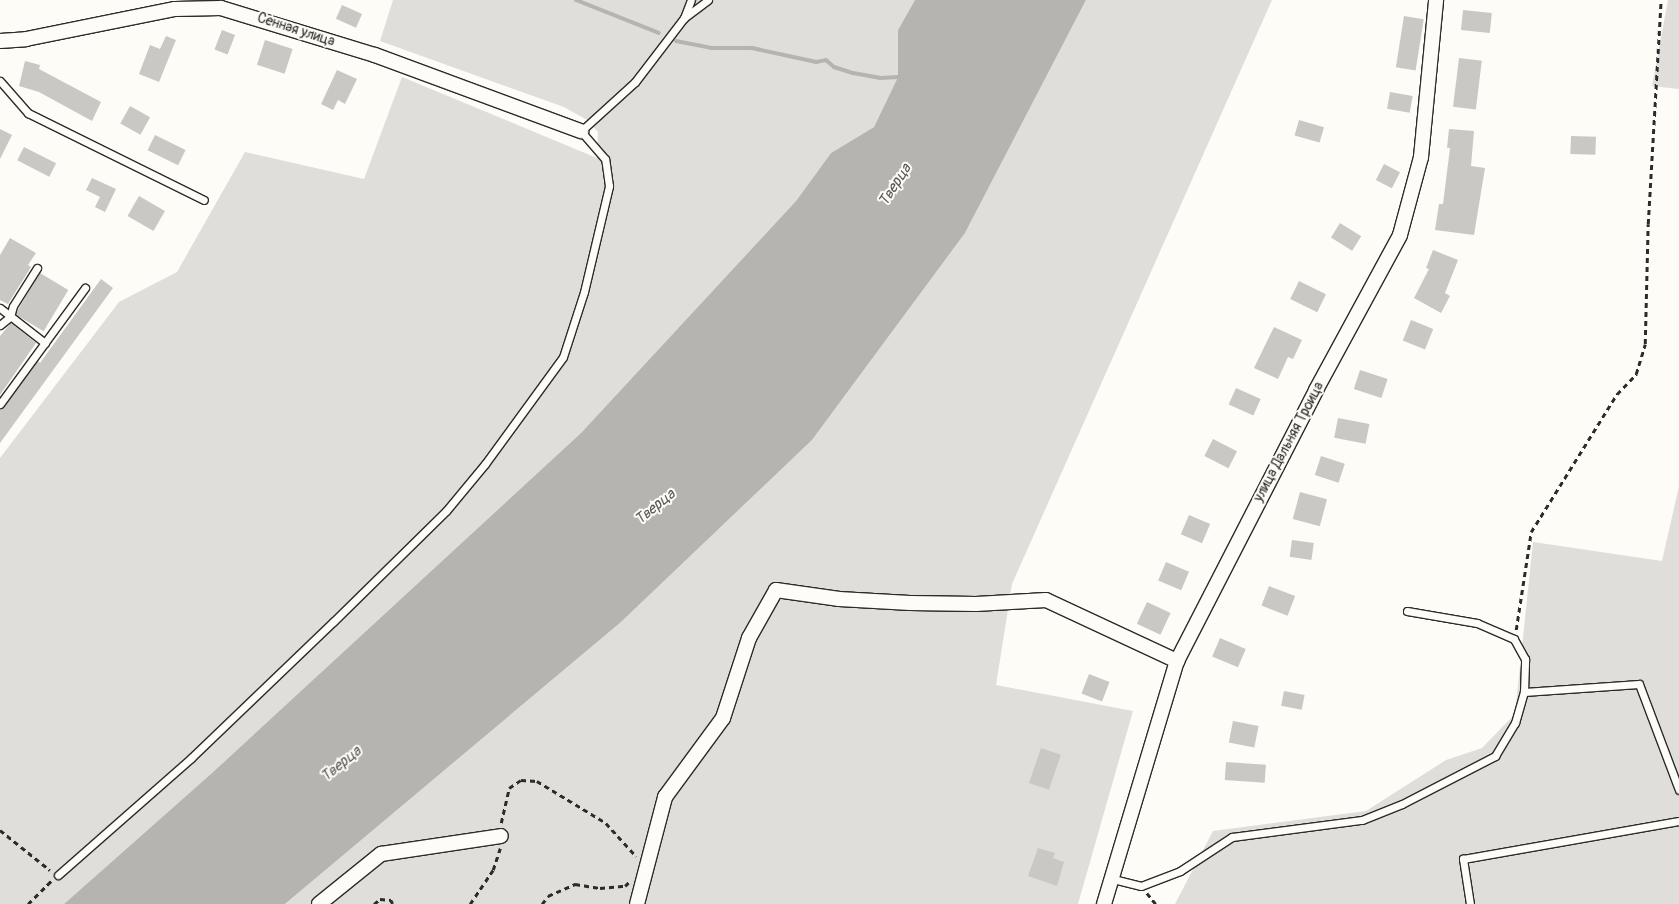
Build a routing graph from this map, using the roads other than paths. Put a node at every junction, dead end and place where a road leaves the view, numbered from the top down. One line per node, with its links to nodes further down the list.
1 (691, 0): 5 (lane)
2 (708, 0): 5 (lane)
3 (1436, 0): 18 (street, улица Дальняя Троица)
4 (174, 4): 6 (street, Сенная улица); 8 (street, Сенная улица)
5 (684, 18): 8 (lane)
6 (0, 41)
7 (0, 81): 9 (lane)
8 (581, 131): 23 (lane)
9 (204, 200)
10 (37, 268): 13 (lane)
11 (85, 288): 15 (lane)
12 (0, 308): 13 (lane)
13 (10, 317): 14 (lane); 15 (lane)
14 (0, 325)
15 (45, 343): 16 (lane)
16 (0, 404)
17 (1408, 611): 19 (lane)
18 (1177, 661): 24 (street, улица Дальняя Троица); 26 (street)
19 (1524, 692): 20 (lane); 24 (lane)
20 (1679, 790)
21 (1679, 821): 28 (lane)
22 (501, 836): 25 (street)
23 (58, 876)
24 (1113, 878): 27 (street, улица Дальняя Троица)
25 (319, 904)
26 (637, 904)
27 (1104, 904)
28 (1470, 904)

